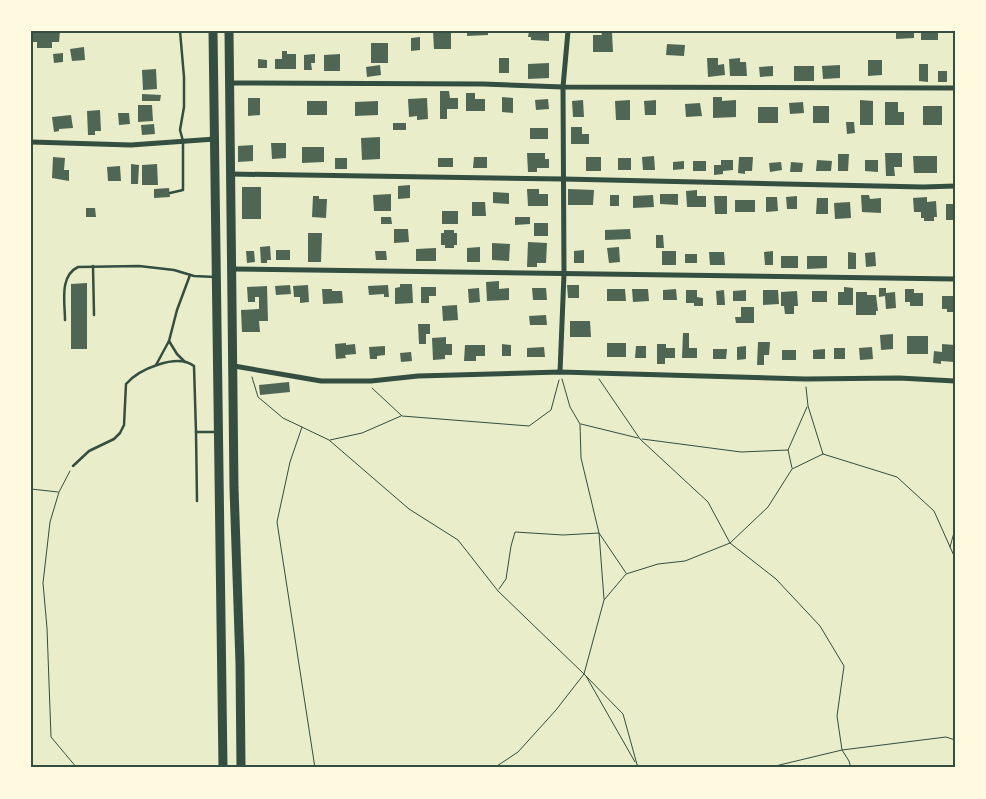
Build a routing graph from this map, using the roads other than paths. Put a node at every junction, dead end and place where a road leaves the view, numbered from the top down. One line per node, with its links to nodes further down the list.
1 (180, 31): 10 (lane)
2 (213, 31): 8 (main road)
3 (229, 31): 5 (main road)
4 (568, 31): 6 (street)
5 (229, 83): 6 (street); 11 (main road)
6 (563, 87): 7 (street); 12 (street)
7 (955, 88)
8 (215, 140): 10 (street); 19 (main road)
9 (31, 142): 10 (street)
10 (183, 142): 14 (lane)
11 (230, 174): 12 (street); 16 (main road)
12 (563, 179): 13 (street); 17 (street)
13 (955, 186)
14 (170, 194)
15 (93, 266): 18 (lane); 21 (lane); 22 (lane)
16 (231, 269): 17 (street); 26 (main road)
17 (564, 274): 20 (street); 27 (street)
18 (190, 275): 19 (lane); 23 (lane)
19 (216, 277): 30 (main road)
20 (955, 279)
21 (94, 315)
22 (65, 320)
23 (170, 341): 24 (lane); 25 (lane)
24 (186, 363): 25 (lane); 29 (lane)
25 (156, 365): 31 (lane)
26 (238, 366): 27 (street); 36 (main road)
27 (560, 372): 28 (street)
28 (955, 381)
29 (196, 432): 30 (lane); 32 (lane)
30 (218, 432): 35 (main road)
31 (73, 466)
32 (197, 501)
33 (195, 767): 34 (lane)
34 (205, 767): 35 (lane)
35 (223, 768)
36 (241, 768)

